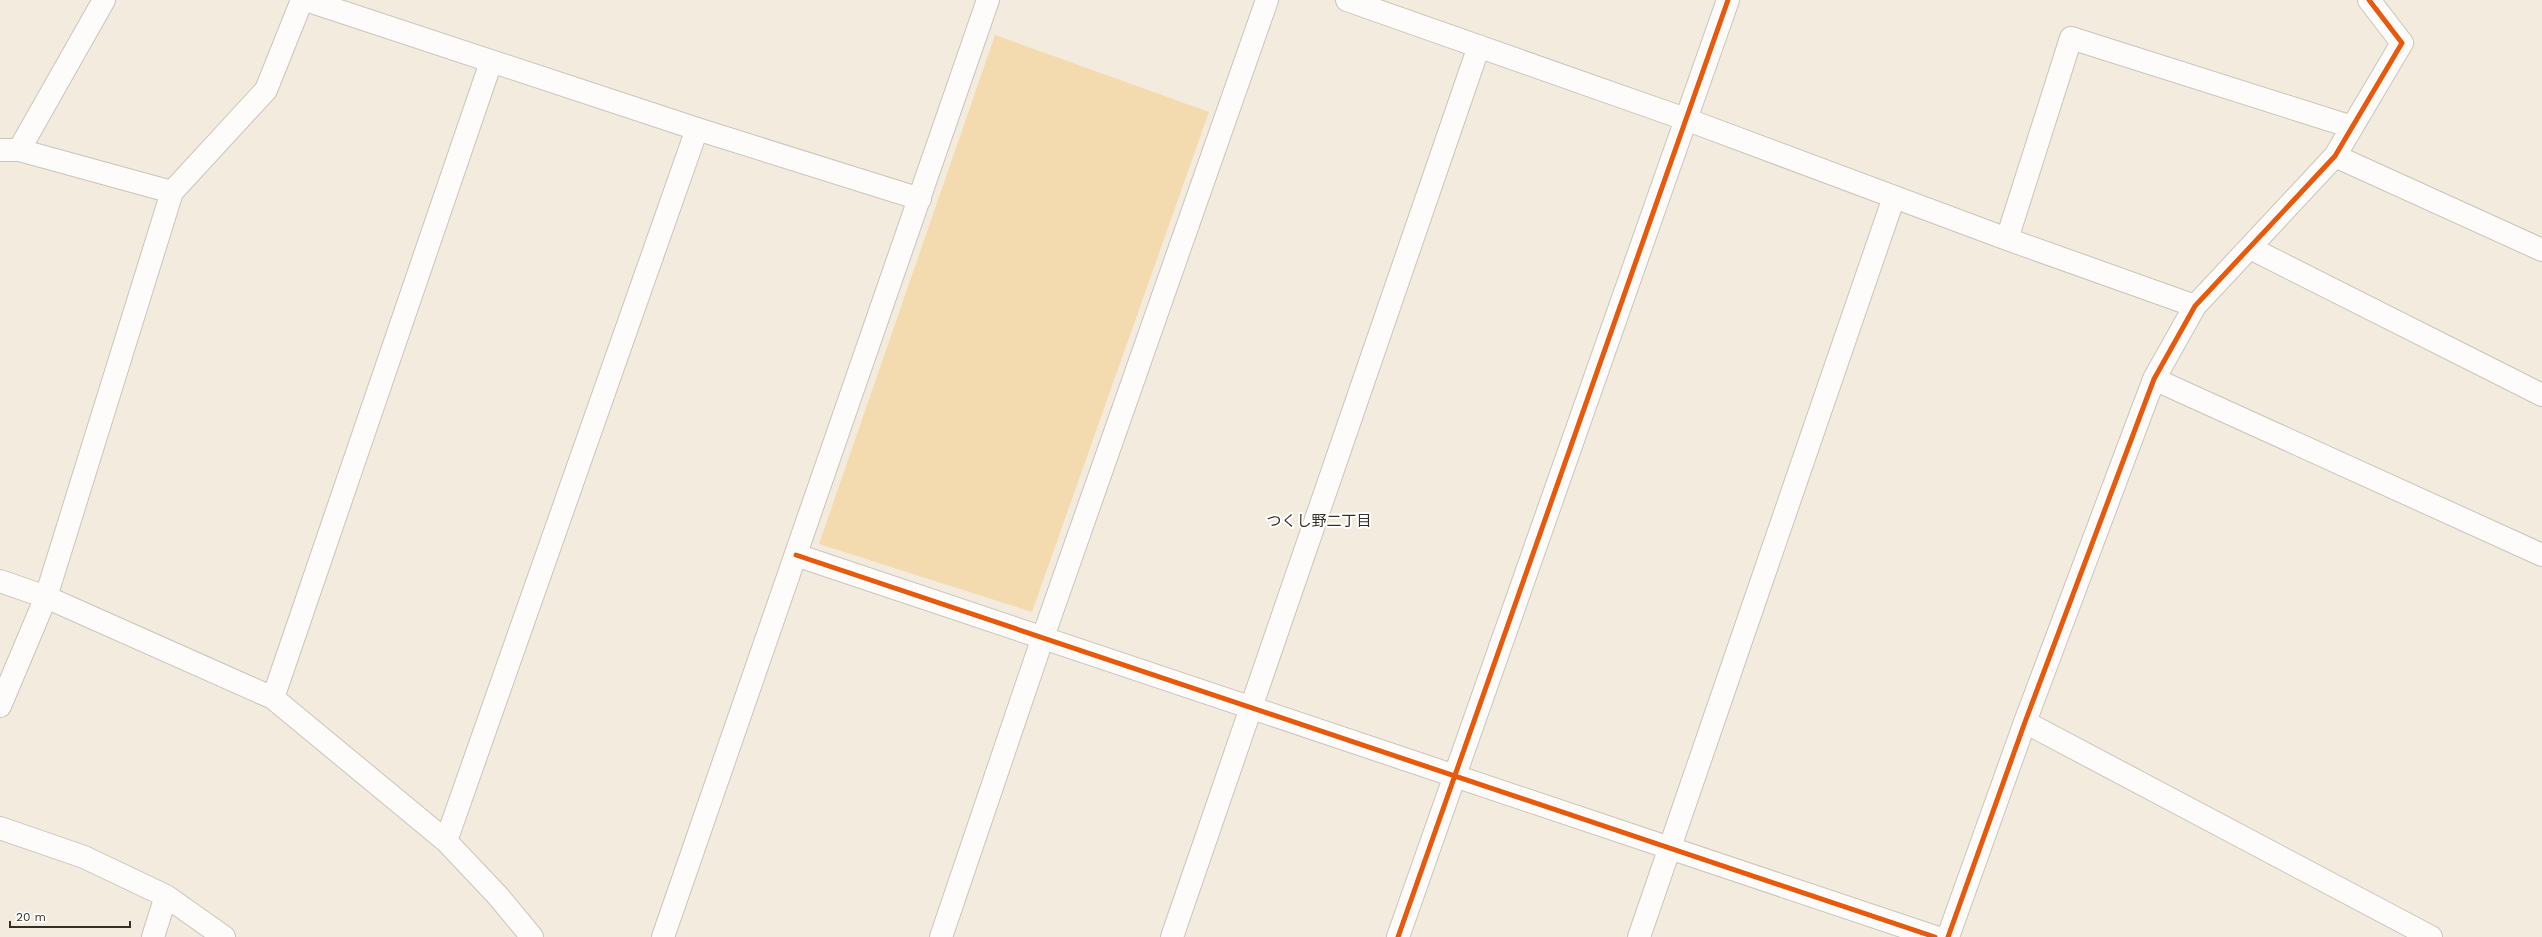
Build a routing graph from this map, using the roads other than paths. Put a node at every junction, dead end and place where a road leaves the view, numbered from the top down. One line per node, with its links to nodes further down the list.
1 (104, 0): 14 (street)
2 (302, 0): 16 (street)
3 (306, 0): 10 (street)
4 (988, 0): 18 (street)
5 (1267, 0): 29 (street)
6 (1347, 0): 9 (street)
7 (1728, 0): 11 (street)
8 (2369, 0): 12 (street)
9 (1480, 46): 11 (street); 32 (street)
10 (491, 62): 13 (street); 30 (street)
11 (1688, 120): 17 (street); 34 (street)
12 (2352, 127): 15 (street); 19 (street)
13 (698, 129): 18 (street); 36 (street)
14 (9, 150): 16 (street)
15 (2334, 156): 20 (street); 21 (street)
16 (172, 192): 28 (street)
17 (1894, 197): 19 (street); 37 (street)
18 (920, 199): 25 (street)
19 (2007, 239): 22 (street)
20 (2540, 243)
21 (2250, 248): 22 (street); 24 (street)
22 (2195, 306): 23 (street)
23 (2154, 379): 26 (street); 33 (street)
24 (2542, 395)
25 (796, 555): 29 (street); 42 (street)
26 (2542, 555)
27 (0, 581): 28 (street)
28 (46, 597): 30 (street); 31 (street)
29 (1043, 637): 32 (street); 43 (street)
30 (273, 698): 36 (street)
31 (0, 706)
32 (1252, 707): 34 (street); 44 (street)
33 (2025, 722): 48 (street); 49 (street)
34 (1455, 774): 37 (street); 45 (street)
35 (0, 828): 38 (street)
36 (446, 842): 41 (street)
37 (1671, 848): 46 (street); 47 (street)
38 (166, 896): 39 (street); 40 (street)
39 (153, 937)
40 (224, 937)
41 (532, 937)
42 (663, 937)
43 (941, 937)
44 (1172, 937)
45 (1398, 937)
46 (1639, 937)
47 (1935, 937)
48 (1948, 937)
49 (2431, 937)

